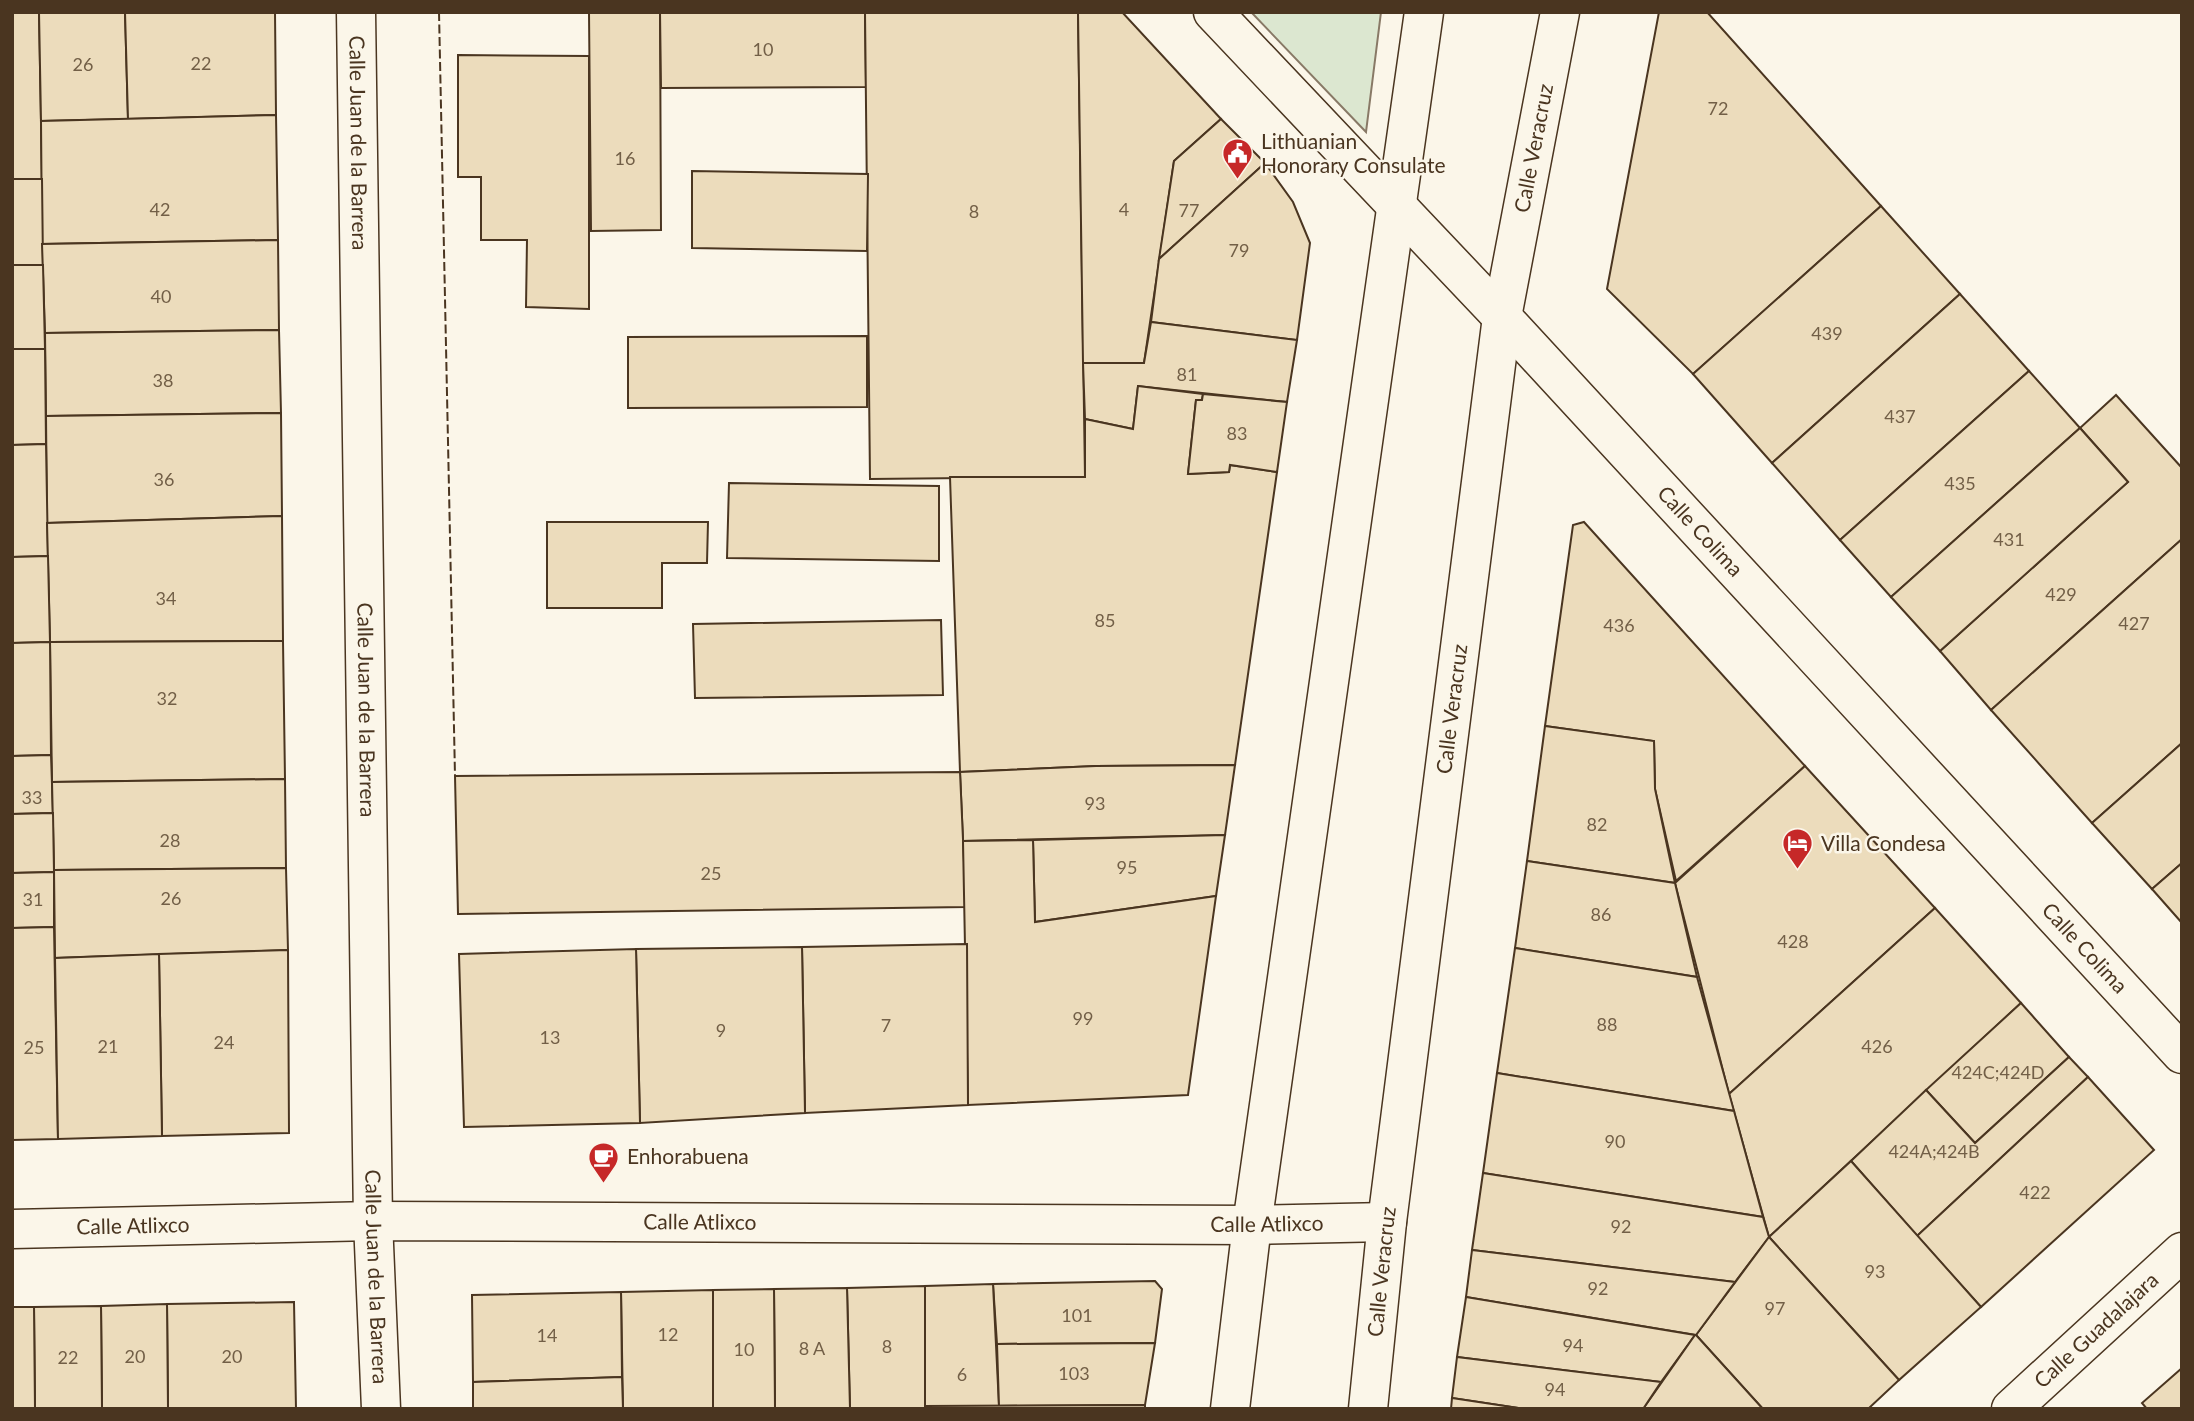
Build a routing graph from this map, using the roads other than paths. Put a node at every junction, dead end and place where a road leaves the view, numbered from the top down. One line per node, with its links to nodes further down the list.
1 (356, 12): 8 (street, Calle Juan de la Barrera)
2 (1213, 12): 5 (street, Calle Colima)
3 (1424, 12): 5 (street)
4 (1560, 12): 6 (street, Calle Veracruz)
5 (1399, 208): 6 (street, Calle Colima); 10 (street)
6 (1502, 317): 7 (street, Calle Colima); 9 (street, Calle Veracruz)
7 (2182, 1054)
8 (373, 1221): 10 (street, Calle Atlixco); 11 (street, Calle Atlixco); 13 (street, Calle Juan de la Barrera)
9 (1387, 1222): 10 (street, Calle Atlixco); 15 (street, Calle Veracruz)
10 (1252, 1225): 14 (street)
11 (12, 1229)
12 (2182, 1252): 16 (street, Calle Guadalajara)
13 (381, 1409)
14 (1230, 1409)
15 (1368, 1409)
16 (2011, 1409)

